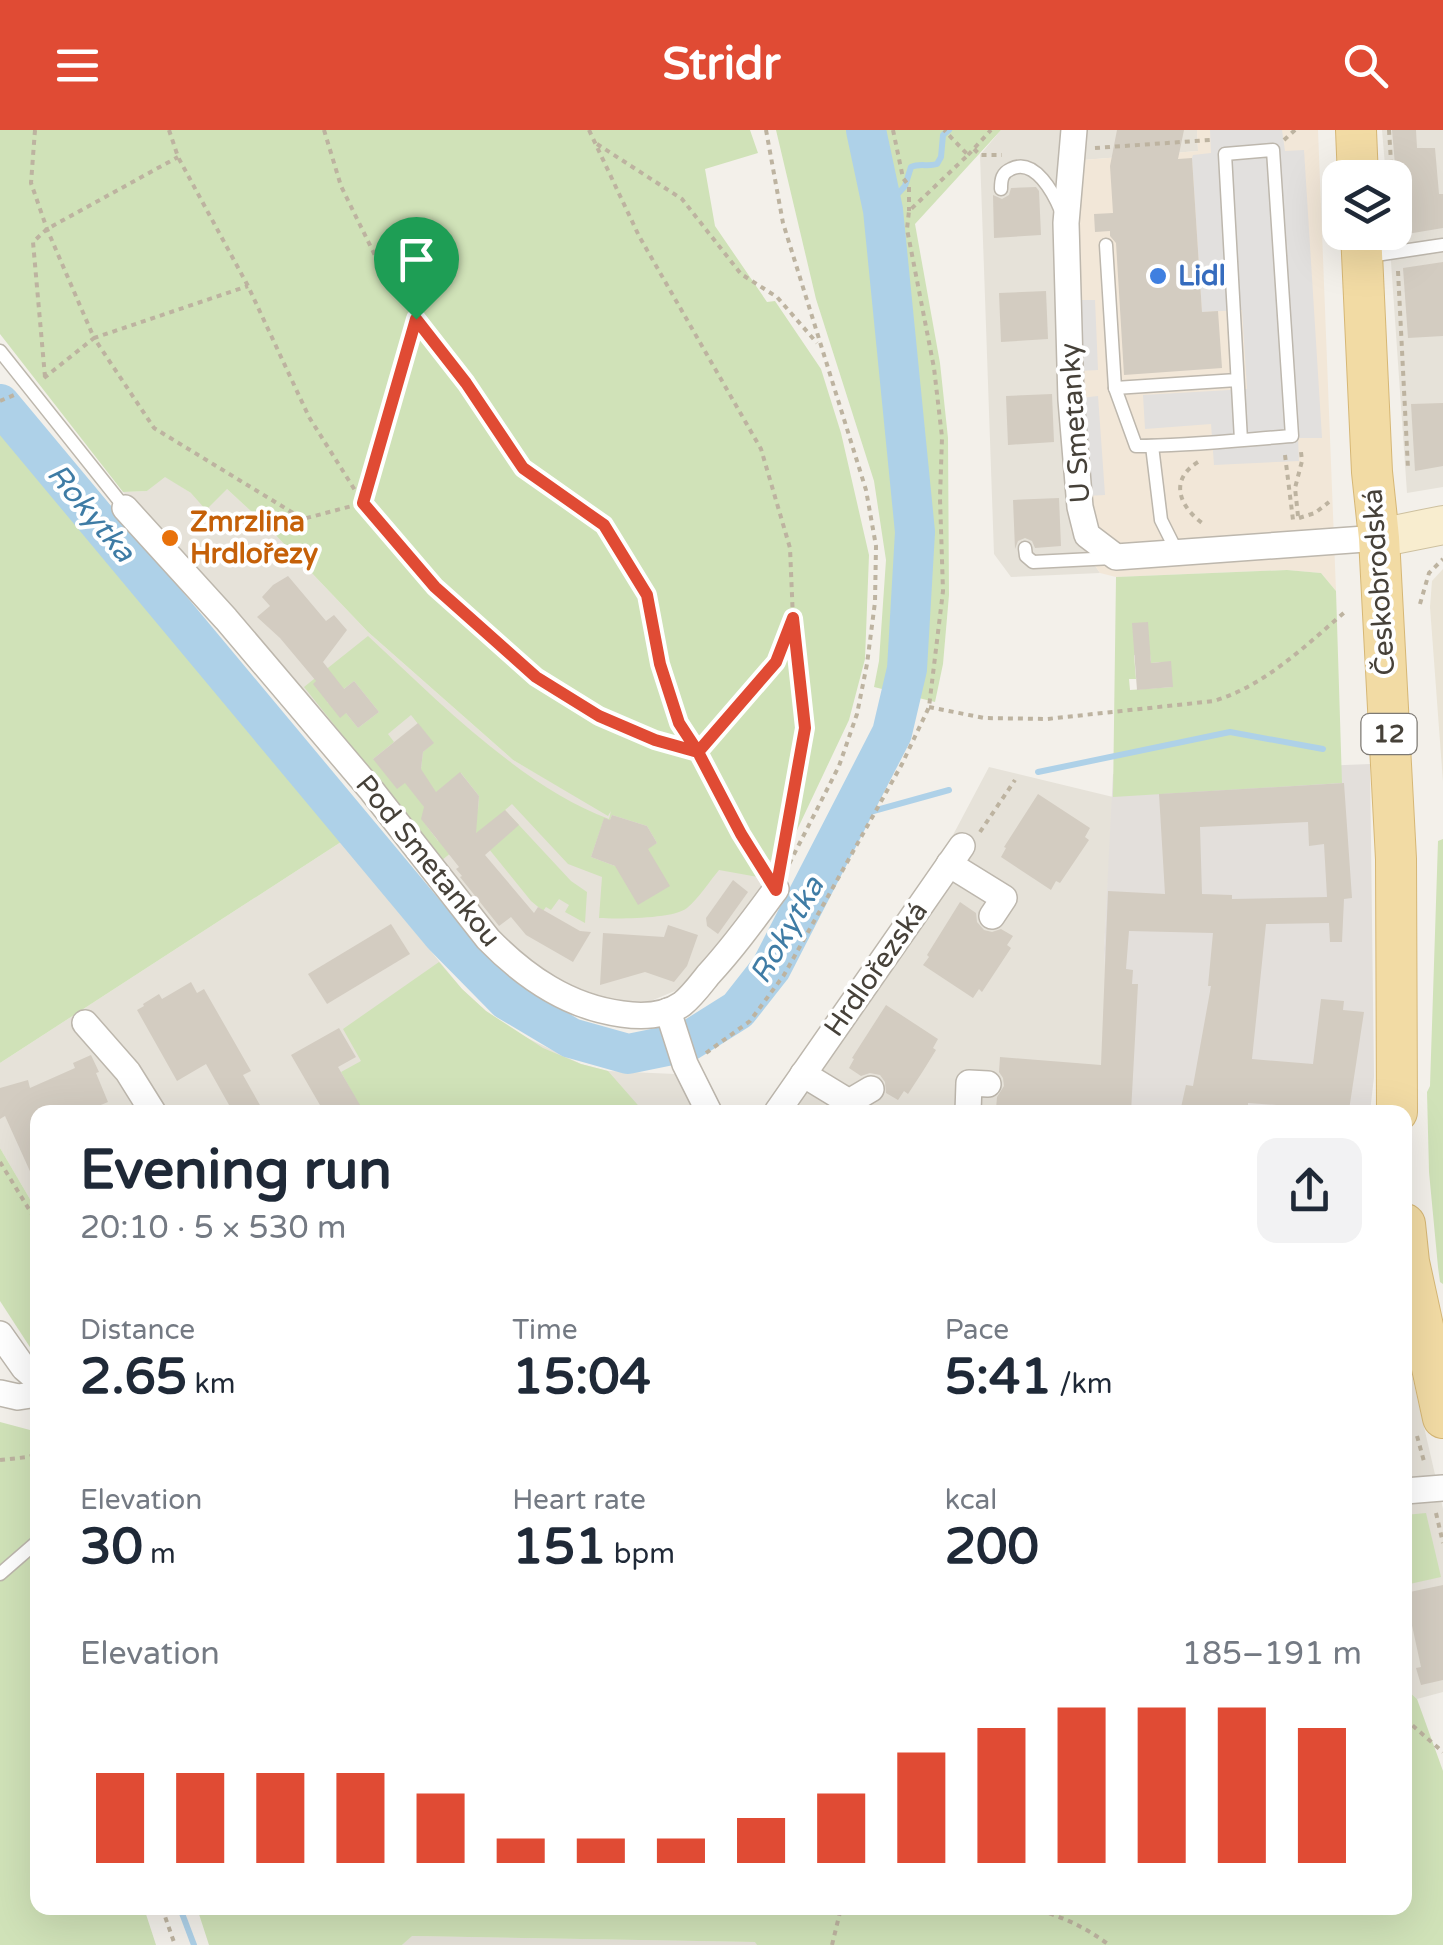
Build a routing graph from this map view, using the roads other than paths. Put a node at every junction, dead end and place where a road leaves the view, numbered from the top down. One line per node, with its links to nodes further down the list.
1 (1356, 130): 3 (main road)
2 (1073, 140): 5 (street, U Smetanky)
3 (1357, 160)
4 (1001, 188): 5 (lane)
5 (1066, 222): 20 (street, U Smetanky)
6 (1106, 245): 12 (lane)
7 (1443, 245): 8 (lane)
8 (1412, 246)
9 (1373, 250): 17 (main road, Českobrodská / 12)
10 (0, 351): 15 (lane)
11 (1237, 380): 12 (lane); 13 (lane); 13 (lane)
12 (1115, 388): 14 (lane)
13 (1240, 440): 14 (lane)
14 (1152, 446): 19 (lane)
15 (126, 508): 23 (street, Pod Smetankou)
16 (1443, 525): 17 (main road)
17 (1379, 538): 19 (street); 32 (main road, Českobrodská / 12)
18 (1025, 548): 20 (lane)
19 (1177, 552): 20 (street)
20 (1116, 558)
21 (776, 890): 23 (street)
22 (1006, 899): 25 (street, Hrdlořezská)
23 (670, 1017): 29 (street)
24 (85, 1023): 28 (street)
25 (803, 1074): 27 (street); 30 (street, Hrdlořezská)
26 (988, 1084): 31 (street)
27 (854, 1101)
28 (149, 1105)
29 (706, 1105)
30 (782, 1105)
31 (968, 1105)
32 (1396, 1105)
33 (1412, 1280): 38 (main road)
34 (0, 1334): 35 (street)
35 (30, 1373)
36 (0, 1393): 37 (street)
37 (30, 1395)
38 (1443, 1418)
39 (30, 1548): 40 (lane)
40 (0, 1574)

